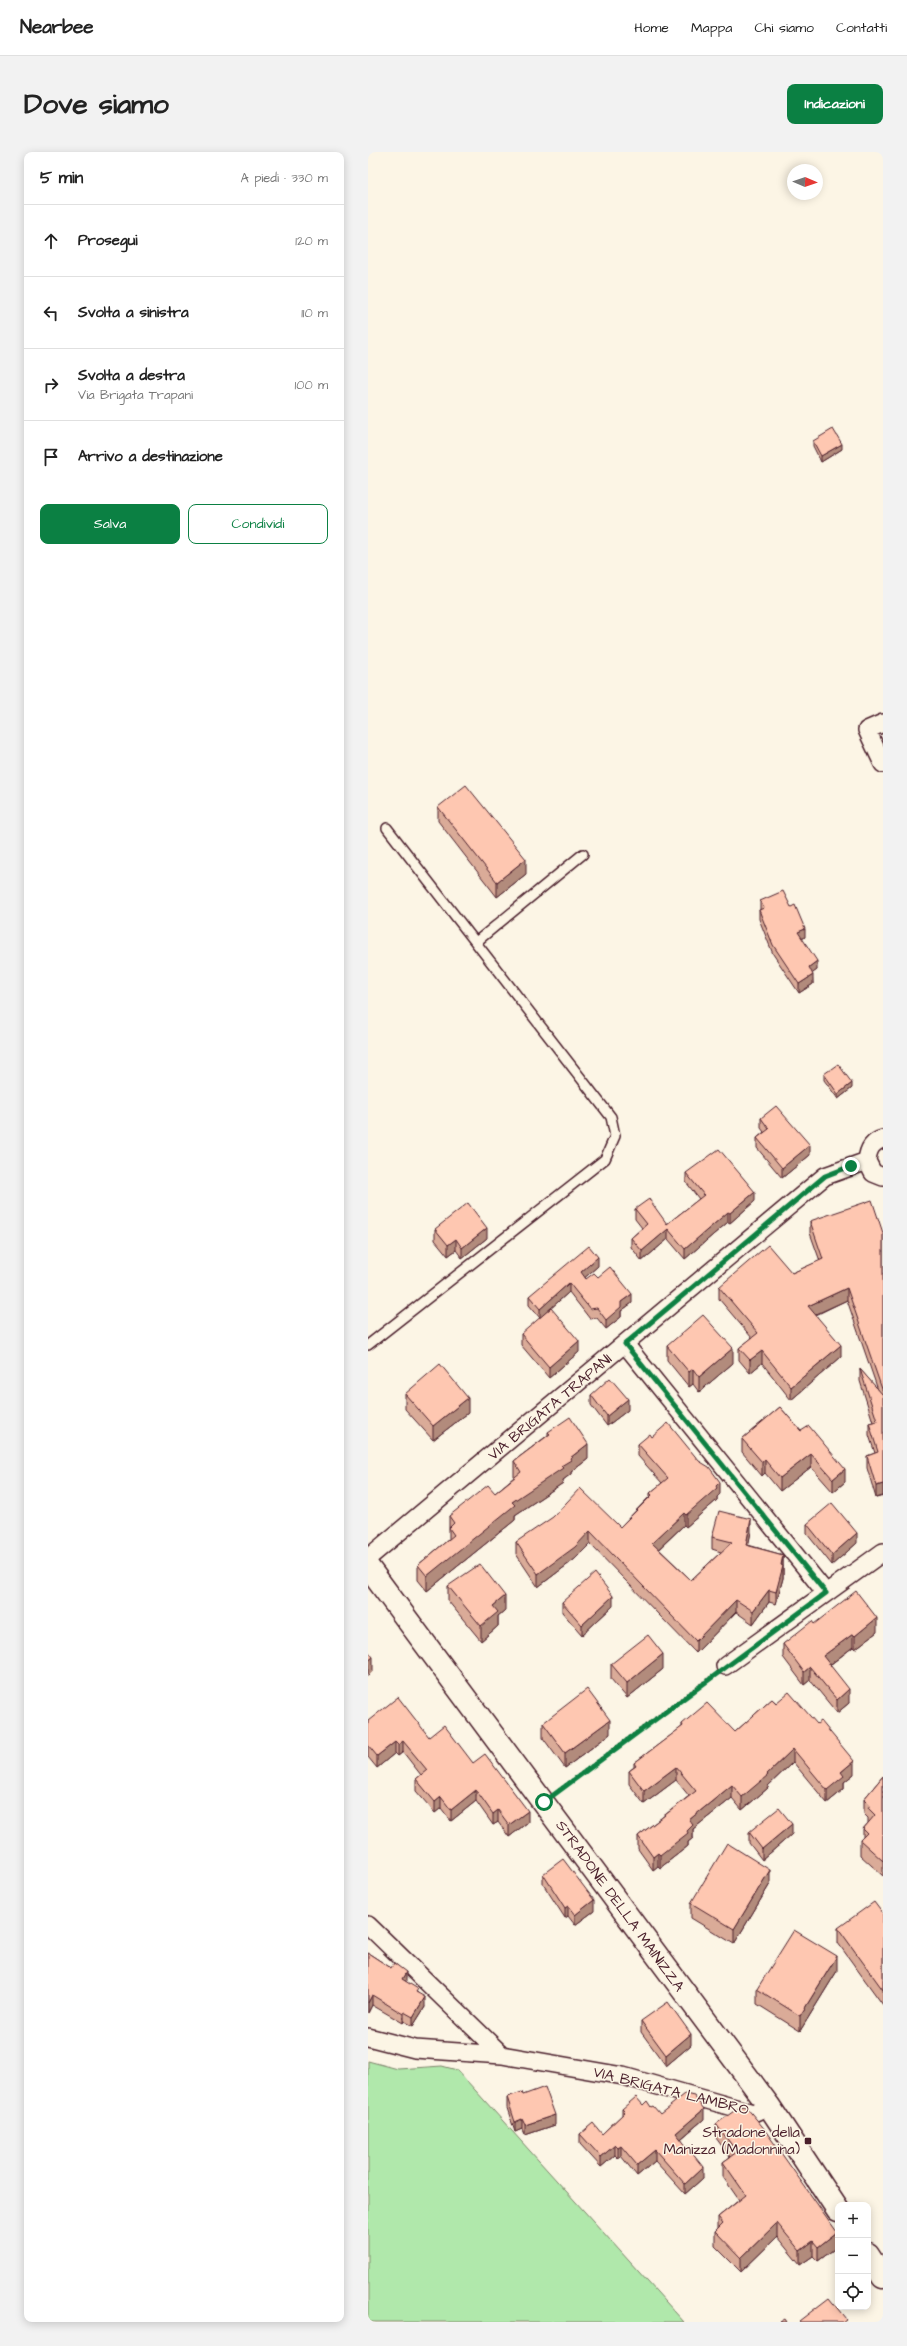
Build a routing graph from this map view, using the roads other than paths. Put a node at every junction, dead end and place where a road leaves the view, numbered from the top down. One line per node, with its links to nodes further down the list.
1 (883, 723): 2 (street)
2 (883, 764)
3 (387, 828): 5 (lane)
4 (583, 854): 5 (lane)
5 (476, 942): 10 (lane)
6 (883, 1139): 7 (street)
7 (867, 1160): 8 (street); 9 (street, VIA BRIGATA TRAPANI)
8 (883, 1177)
9 (625, 1344): 12 (street, VIA BRIGATA TRAPANI); 14 (street)
10 (368, 1345)
11 (883, 1552): 14 (street)
12 (368, 1558)
13 (368, 1567): 19 (main road, STRADONE DELLA MAINIZZA)
14 (826, 1593): 15 (street)
15 (725, 1666)
16 (368, 1925): 18 (street)
17 (368, 2037): 18 (street, VIA BRIGATA LAMBRO)
18 (502, 2055): 19 (street, VIA BRIGATA LAMBRO)
19 (769, 2106): 20 (main road, STRADONE DELLA MAINIZZA)
20 (835, 2205)
21 (871, 2259): 22 (main road)
22 (883, 2277)

